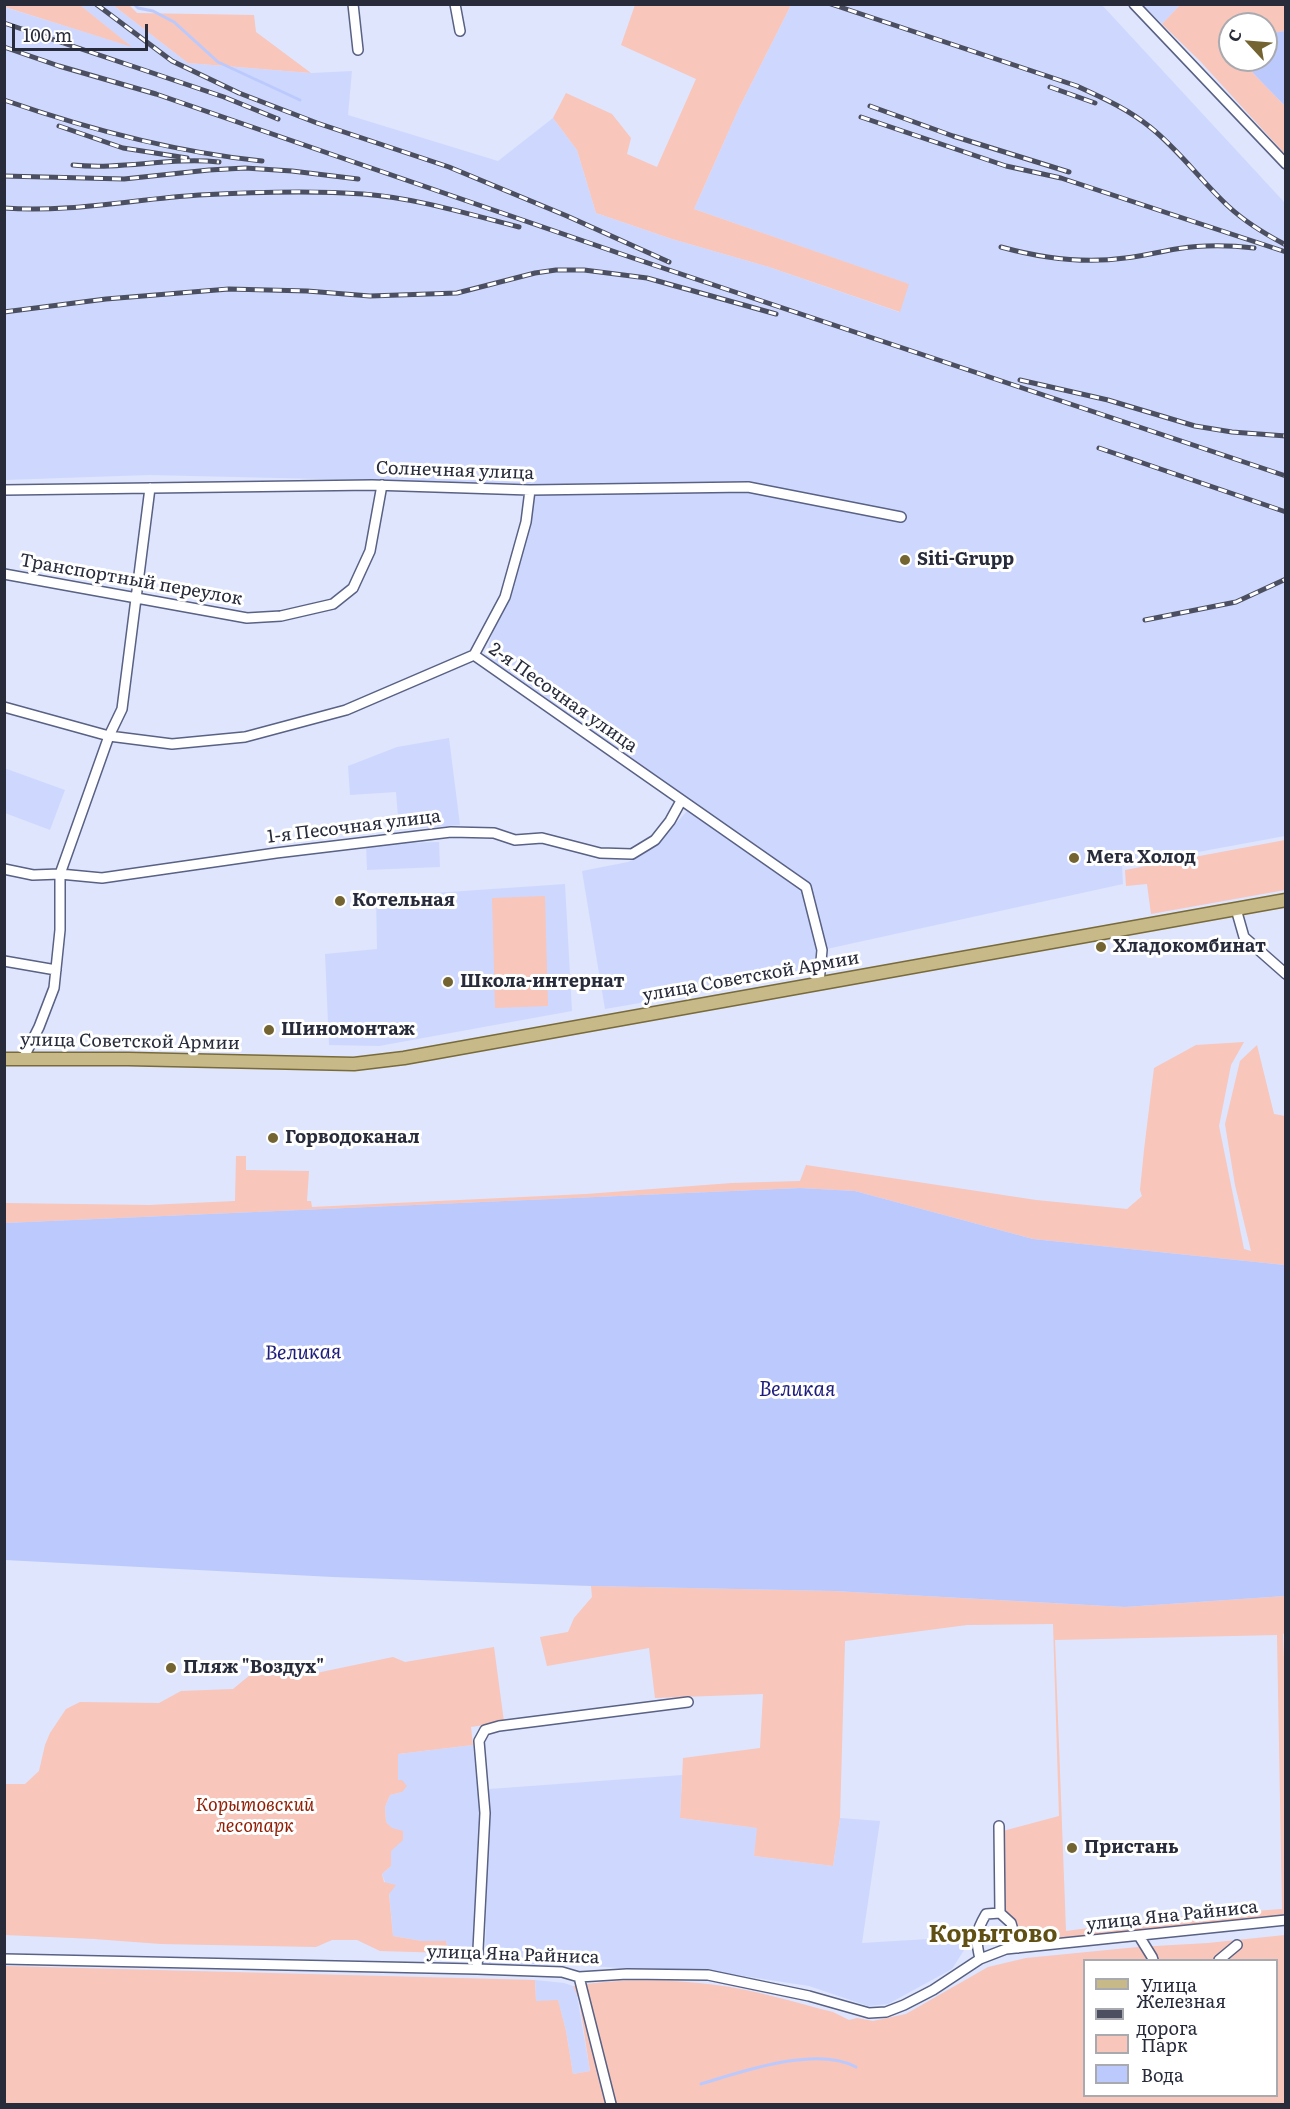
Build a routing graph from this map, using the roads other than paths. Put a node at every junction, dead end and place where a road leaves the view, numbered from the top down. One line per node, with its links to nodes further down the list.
1 (352, 4): 5 (street)
2 (455, 4): 4 (street)
3 (1134, 4): 6 (street)
4 (460, 31)
5 (358, 50)
6 (1286, 164)
7 (382, 485): 8 (street, Солнечная улица); 10 (street, Солнечная улица); 13 (street, Транспортный переулок)
8 (150, 488): 9 (street, Солнечная улица); 13 (street)
9 (4, 490)
10 (530, 490): 11 (street, Солнечная улица); 14 (street)
11 (902, 516)
12 (4, 574): 13 (street, Транспортный переулок)
13 (136, 599): 16 (street)
14 (474, 655): 16 (street, 2-я Песочная улица); 17 (street, 2-я Песочная улица)
15 (4, 707): 16 (street, 2-я Песочная улица)
16 (108, 736): 19 (street)
17 (681, 801): 19 (street, 1-я Песочная улица); 25 (street, 2-я Песочная улица)
18 (4, 869): 19 (street, 1-я Песочная улица)
19 (60, 874): 23 (street)
20 (1286, 900): 21 (main road, улица Советской Армии)
21 (1236, 909): 24 (street); 25 (main road, улица Советской Армии)
22 (4, 961): 23 (street)
23 (56, 970): 27 (street)
24 (1286, 974)
25 (819, 983): 27 (main road, улица Советской Армии)
26 (4, 1059): 27 (main road, улица Советской Армии)
27 (23, 1059)
28 (688, 1702): 39 (street)
29 (999, 1826): 30 (street)
30 (1000, 1913): 34 (street); 36 (street)
31 (1286, 1920): 32 (street, улица Яна Райниса)
32 (1139, 1936): 34 (street, улица Яна Райниса); 37 (street)
33 (1237, 1945): 38 (street)
34 (1018, 1948): 36 (street, улица Яна Райниса)
35 (4, 1959): 39 (street, улица Яна Райниса)
36 (980, 1959): 40 (street, улица Яна Райниса)
37 (1152, 1959)
38 (1220, 1959)
39 (477, 1969): 40 (street, улица Яна Райниса)
40 (579, 1977): 41 (street)
41 (611, 2104)

